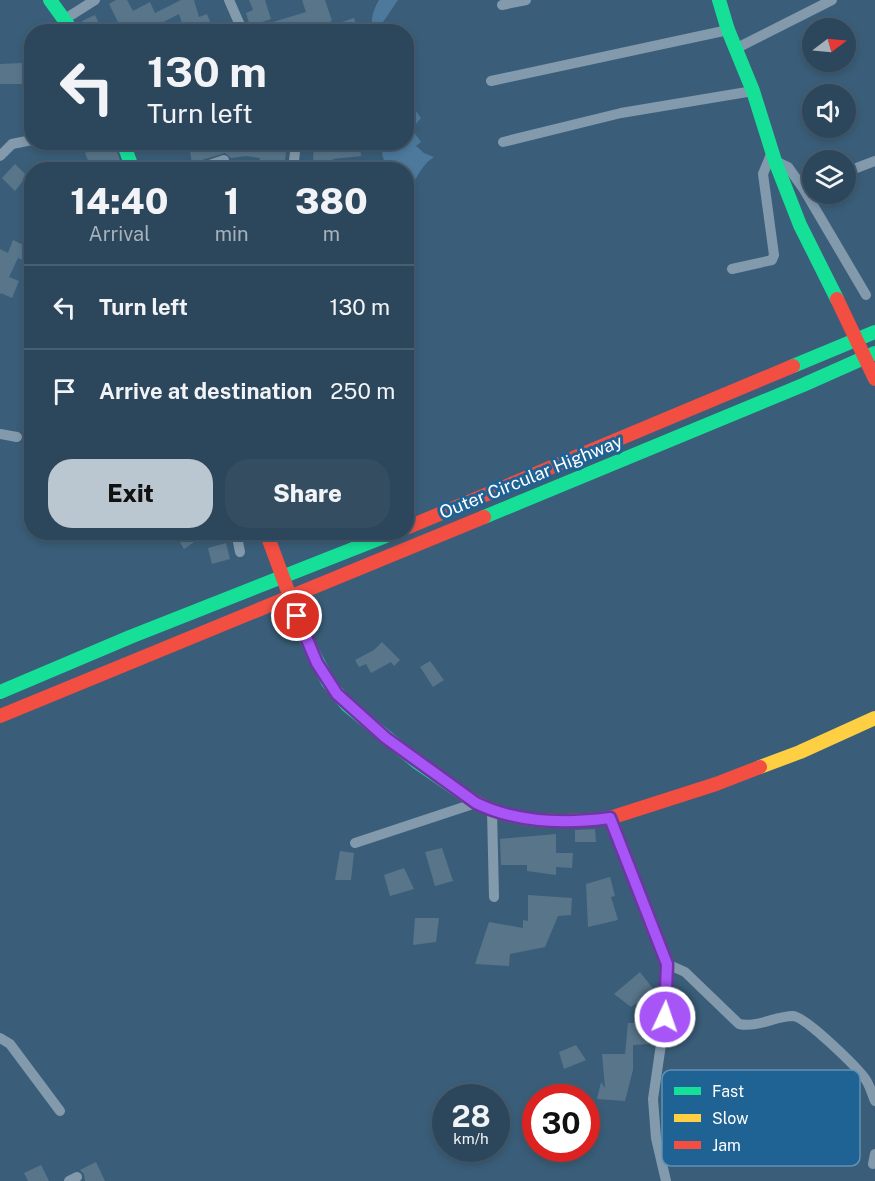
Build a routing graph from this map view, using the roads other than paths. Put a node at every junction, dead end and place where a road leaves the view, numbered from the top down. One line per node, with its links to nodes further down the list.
1 (50, 0): 8 (main road)
2 (95, 0): 9 (street)
3 (229, 0): 10 (street)
4 (526, 0): 7 (street)
5 (719, 0): 11 (main road)
6 (832, 0): 12 (street)
7 (502, 5)
8 (68, 24)
9 (70, 24)
10 (240, 24)
11 (728, 30): 12 (main road); 13 (street)
12 (735, 49): 14 (main road)
13 (491, 81)
14 (753, 91): 16 (street); 18 (main road)
15 (24, 142): 17 (street)
16 (503, 142)
17 (0, 156)
18 (773, 156): 23 (street); 25 (street); 29 (main road, bridge)
19 (224, 160): 21 (street)
20 (875, 161): 22 (street)
21 (218, 162)
22 (856, 168)
23 (802, 180)
24 (818, 204): 26 (street)
25 (732, 269)
26 (866, 295)
27 (875, 332): 32 (main road, Outer Circular Highway)
28 (875, 353): 38 (main road, Outer Circular Highway)
29 (875, 379)
30 (0, 434): 31 (street)
31 (17, 437)
32 (414, 525)
33 (238, 540): 36 (street)
34 (269, 540): 40 (main road, bridge)
35 (376, 540): 37 (main road)
36 (240, 552)
37 (0, 692)
38 (0, 716)
39 (875, 718): 42 (main road)
40 (476, 803): 41 (main road); 43 (street)
41 (492, 811): 42 (main road); 44 (street)
42 (610, 818): 45 (street)
43 (355, 843)
44 (494, 897)
45 (667, 964): 47 (street); 51 (street)
46 (0, 1038): 50 (street)
47 (856, 1070)
48 (860, 1074): 49 (street)
49 (875, 1101)
50 (60, 1111)
51 (662, 1164)
52 (663, 1166): 53 (street)
53 (666, 1181)

